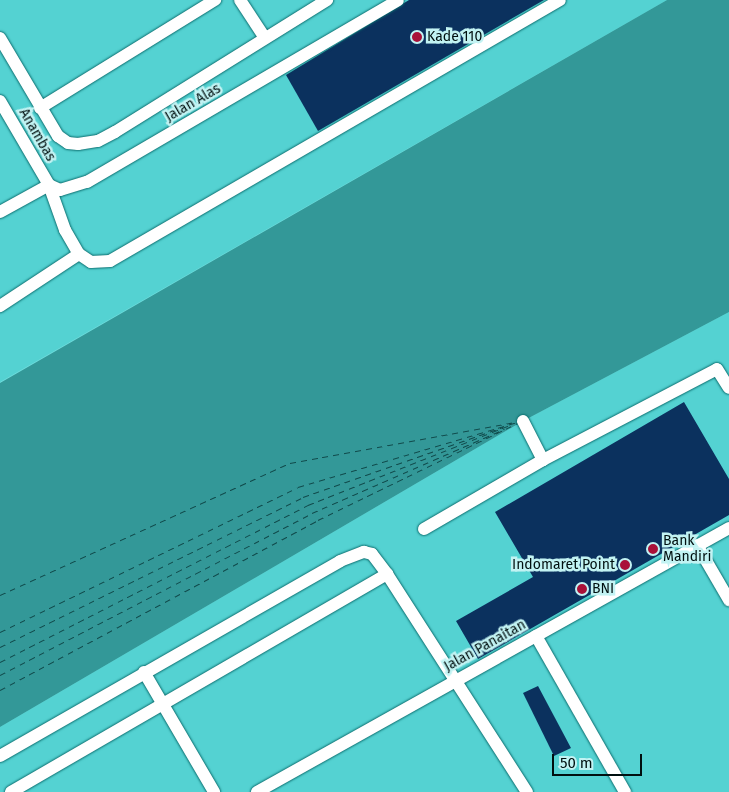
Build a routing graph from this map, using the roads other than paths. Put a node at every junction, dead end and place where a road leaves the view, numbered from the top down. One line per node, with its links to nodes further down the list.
1 (215, 0): 9 (lane)
2 (240, 0): 7 (lane)
3 (327, 0): 7 (lane)
4 (398, 0): 10 (lane, Jalan Alas)
5 (560, 0): 12 (lane)
6 (0, 38): 9 (lane)
7 (265, 38): 9 (lane)
8 (0, 101): 10 (lane, Anambas)
9 (40, 108)
10 (49, 184): 11 (lane); 12 (lane, Anambas)
11 (0, 212)
12 (79, 254): 13 (lane)
13 (0, 306)
14 (729, 362): 15 (lane)
15 (718, 369): 16 (lane); 18 (lane)
16 (729, 388)
17 (523, 420): 18 (lane)
18 (543, 460): 19 (lane)
19 (424, 528)
20 (729, 528): 21 (lane, Jalan Panaitan)
21 (697, 546): 23 (lane); 24 (lane, Jalan Panaitan)
22 (387, 574): 25 (lane); 26 (lane); 27 (lane)
23 (729, 600)
24 (536, 636): 26 (lane, Jalan Panaitan); 33 (lane)
25 (144, 672): 27 (lane); 28 (lane)
26 (456, 679): 31 (lane, Jalan Panaitan); 32 (lane)
27 (162, 703): 29 (lane); 30 (lane)
28 (0, 756)
29 (11, 792)
30 (214, 792)
31 (257, 792)
32 (527, 792)
33 (625, 792)

